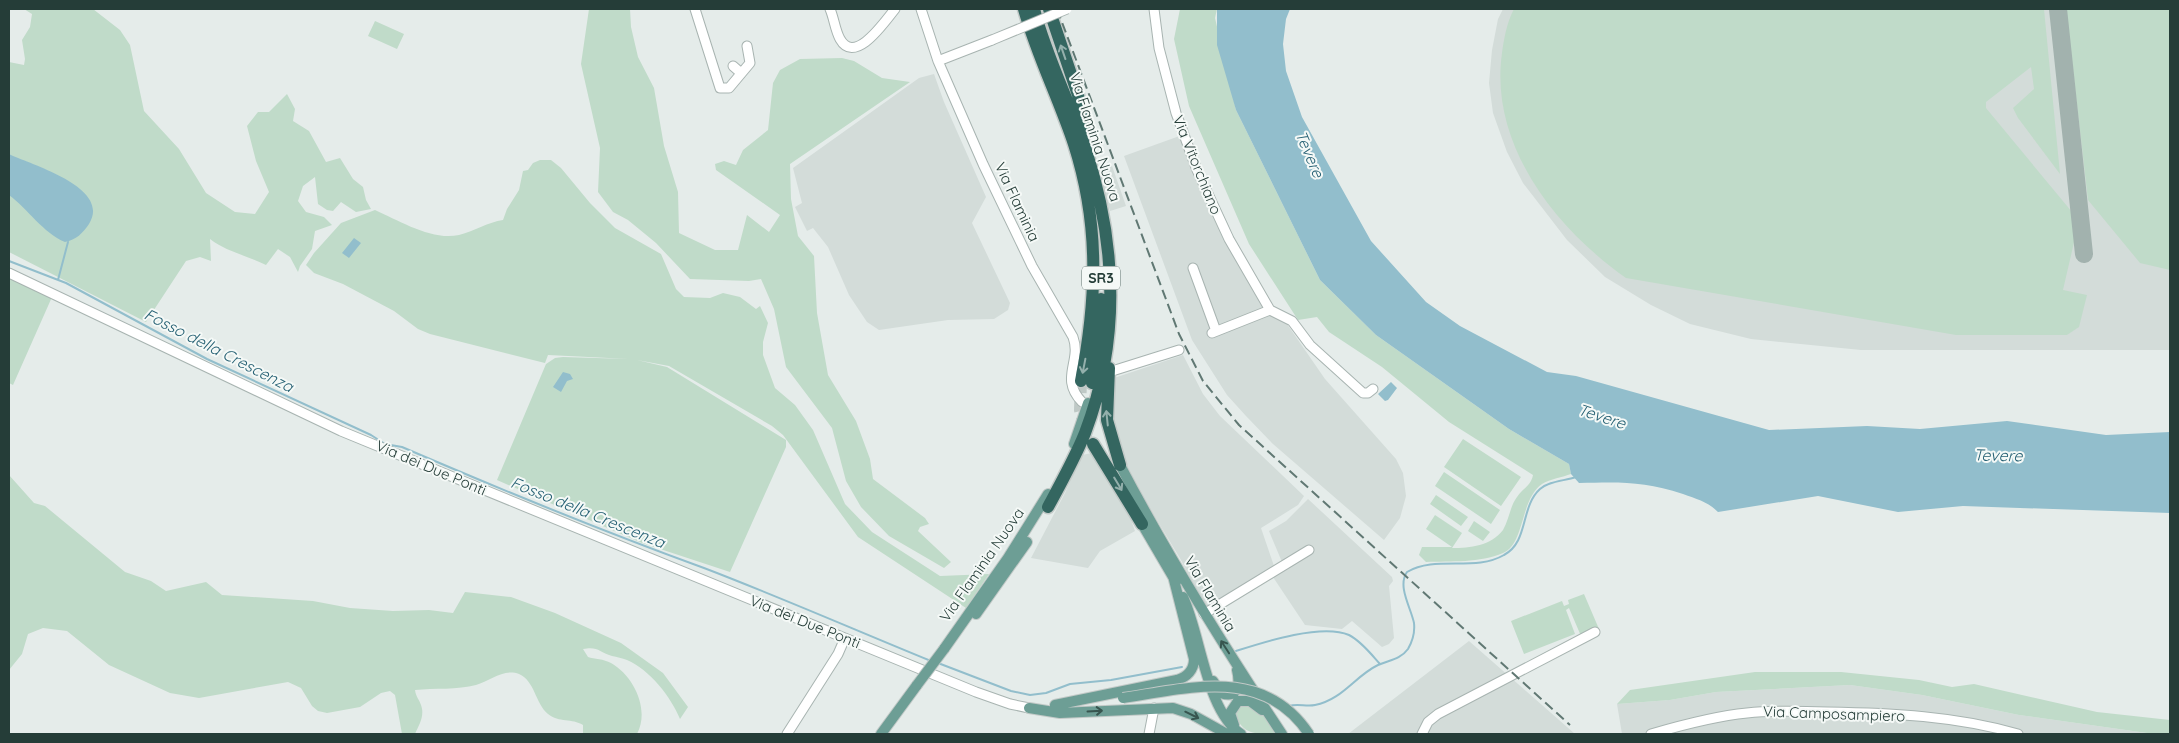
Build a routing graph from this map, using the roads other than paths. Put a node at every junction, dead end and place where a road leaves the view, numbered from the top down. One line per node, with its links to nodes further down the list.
1 (695, 9): 13 (street)
2 (830, 9): 3 (street)
3 (895, 9)
4 (921, 9): 11 (street, Via Flaminia)
5 (1024, 9): 14 (highway, Via Flaminia Nuova / SR3)
6 (1034, 9): 15 (highway, Via Flaminia Nuova / SR3)
7 (1067, 9): 9 (street, bridge)
8 (1154, 9): 18 (street, Via Vitorchiano)
9 (1050, 12): 11 (street, bridge); 15 (highway, one-way to 9)
10 (747, 46): 13 (street)
11 (938, 61): 24 (street, Via Flaminia)
12 (733, 66): 13 (street)
13 (741, 73)
14 (1077, 155): 22 (highway, one-way to 22); 24 (highway, SR3)
15 (1091, 165): 19 (highway, Via Flaminia Nuova / SR3)
16 (1193, 268): 18 (street)
17 (9, 273): 32 (street, Via dei Due Ponti)
18 (1270, 310): 23 (street)
19 (1109, 338): 21 (highway); 27 (highway, SR3)
20 (1178, 350): 21 (street)
21 (1109, 372): 26 (highway, one-way to 21)
22 (1081, 381)
23 (1373, 389)
24 (1085, 403): 35 (main road, Via Flaminia Nuova / SR3)
25 (1093, 444): 28 (highway, one-way to 28)
26 (1120, 465): 31 (main road, Via Flaminia)
27 (1048, 507): 35 (main road, Via Flaminia Nuova / SR3)
28 (1142, 524): 30 (main road, Via Flaminia)
29 (1309, 550): 31 (street)
30 (1173, 576): 38 (main road, Via Flaminia); 39 (main road)
31 (1204, 614): 37 (main road, Via Flaminia, one-way to 31)
32 (830, 632): 34 (street, Via dei Due Ponti); 36 (street)
33 (1595, 632): 53 (street)
34 (845, 638): 36 (street); 42 (street, Via dei Due Ponti)
35 (946, 650): 40 (main road, Via Flaminia Nuova / SR3, bridge)
36 (838, 654): 46 (street)
37 (1237, 665): 38 (main road); 44 (main road, Via Flaminia)
38 (1208, 672): 45 (main road, Via Flaminia)
39 (1177, 680): 41 (main road); 43 (main road)
40 (920, 686): 47 (main road, Via Flaminia Nuova / SR3); 48 (main road, Via Flaminia Nuova / SR3)
41 (1055, 705): 42 (main road); 52 (main road, bridge)
42 (1029, 708): 43 (main road, one-way to 43)
43 (1154, 708): 49 (street); 50 (main road, one-way to 50)
44 (1270, 717): 45 (main road); 51 (main road, Via Flaminia)
45 (1240, 733)
46 (787, 734)
47 (880, 734)
48 (887, 734)
49 (1149, 734)
50 (1226, 734)
51 (1282, 734)
52 (1309, 734)
53 (1422, 734)
54 (1651, 734): 55 (street, Via Camposampiero)
55 (2018, 734)

